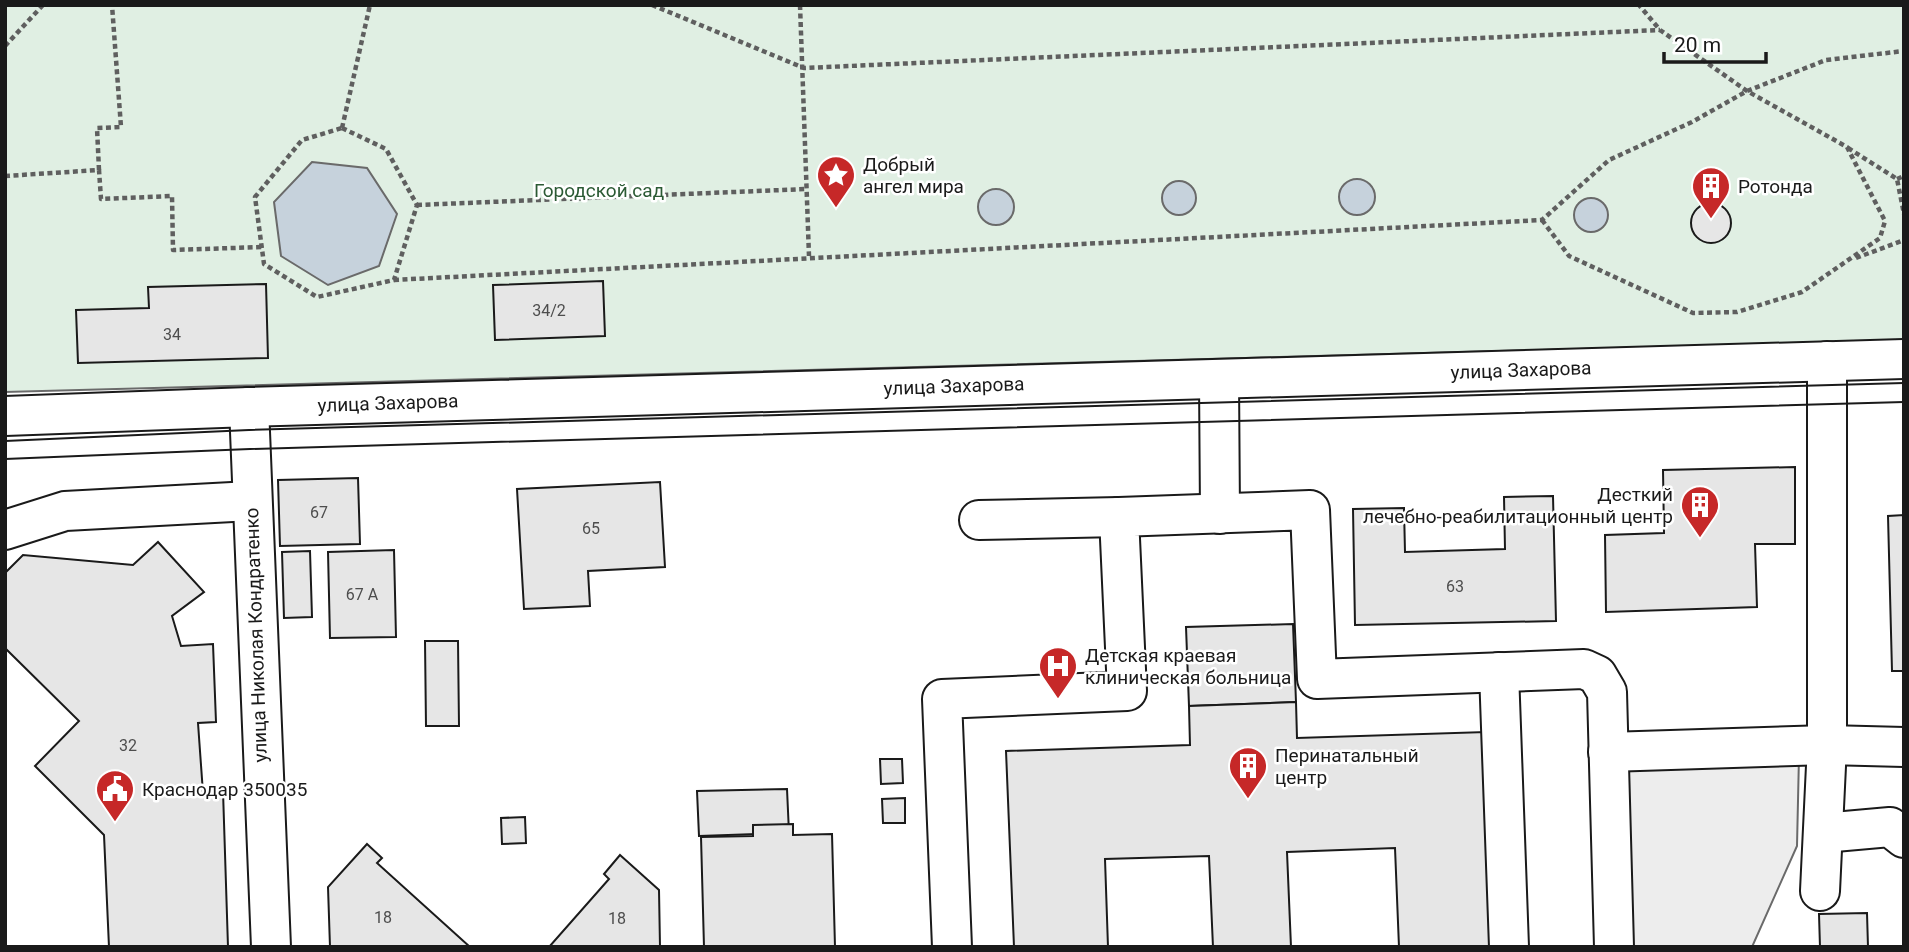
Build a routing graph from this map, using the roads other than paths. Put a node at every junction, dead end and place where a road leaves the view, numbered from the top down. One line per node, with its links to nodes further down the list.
1 (1904, 359): 2 (street, улица Захарова)
2 (1828, 361): 3 (street, улица Захарова); 12 (street)
3 (1219, 379): 4 (street, улица Захарова); 7 (street)
4 (249, 407): 5 (street, улица Захарова); 6 (street, улица Николая Кондратенко)
5 (5, 416)
6 (251, 501): 10 (street); 18 (street, улица Николая Кондратенко)
7 (1220, 514): 8 (street); 11 (street)
8 (1119, 517): 9 (street); 19 (street)
9 (979, 520)
10 (5, 530)
11 (1499, 672): 14 (street); 20 (street)
12 (1827, 745): 13 (street); 14 (street); 15 (street)
13 (1904, 747)
14 (1608, 752): 21 (street)
15 (1823, 833): 16 (street); 17 (street)
16 (1904, 838)
17 (1820, 891)
18 (271, 947)
19 (952, 947)
20 (1509, 947)
21 (1614, 947)

